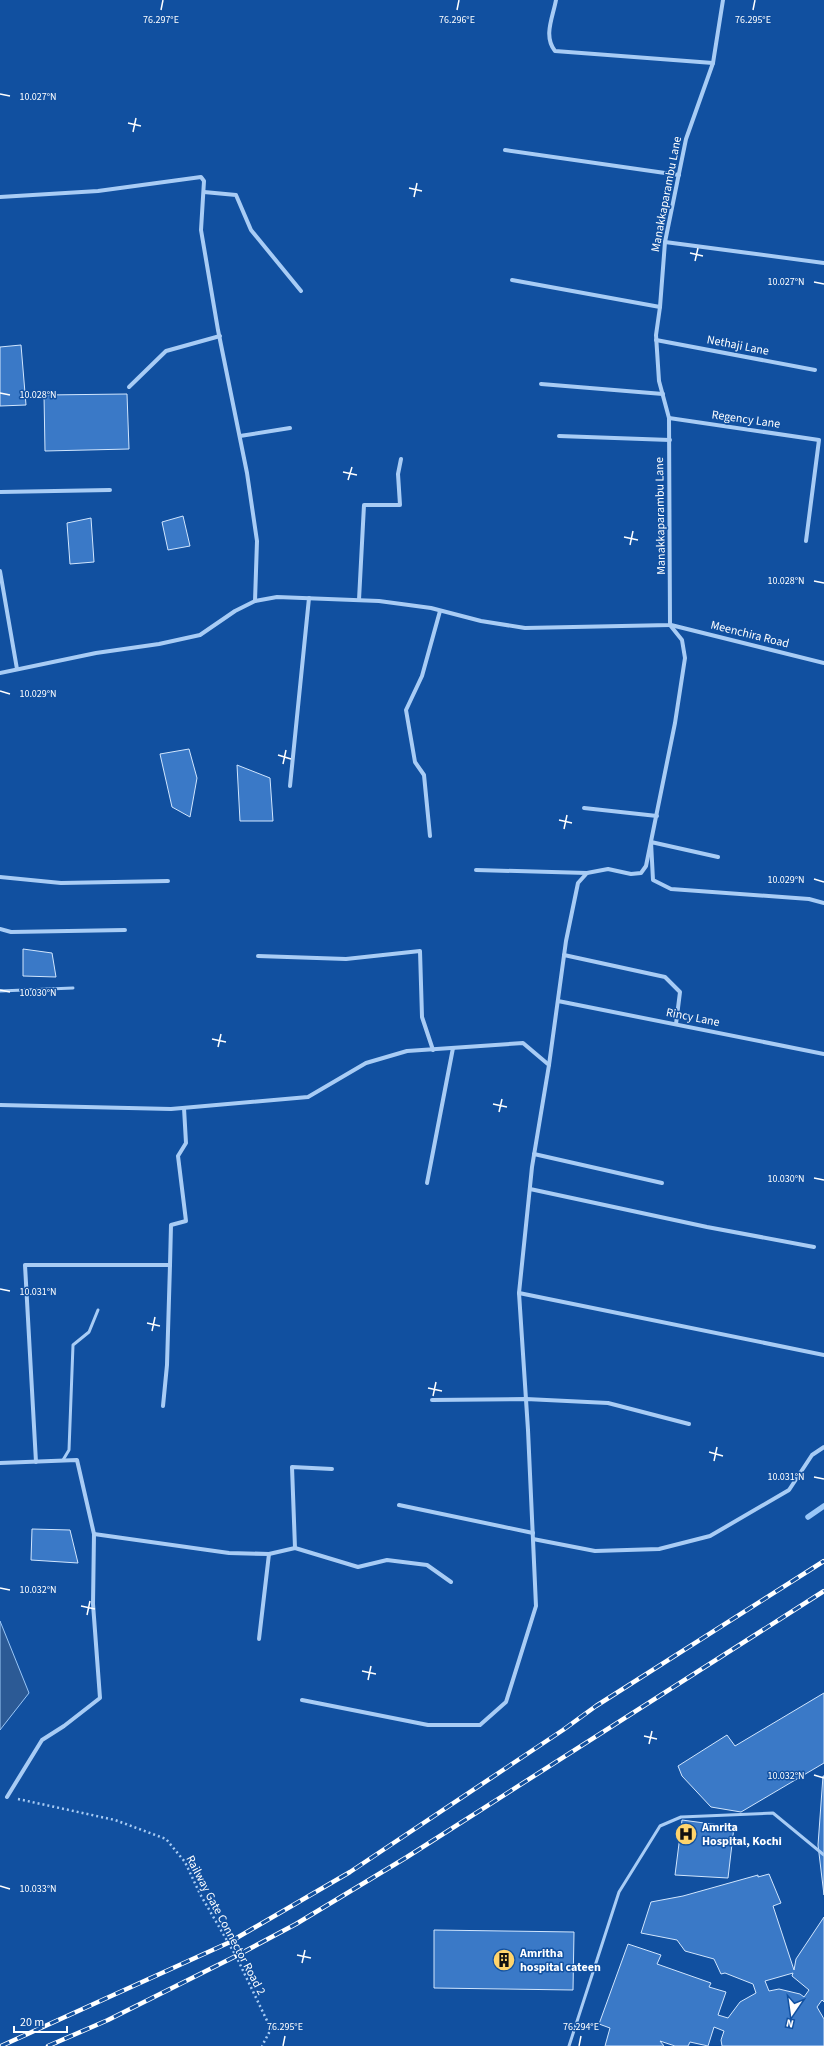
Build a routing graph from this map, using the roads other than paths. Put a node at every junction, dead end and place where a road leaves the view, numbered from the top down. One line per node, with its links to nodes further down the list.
1 (556, 0): 3 (street)
2 (723, 0): 3 (street, Manakkaparambu Lane)
3 (713, 63): 5 (street, Manakkaparambu Lane)
4 (505, 150): 5 (street)
5 (679, 175): 8 (street, Manakkaparambu Lane)
6 (204, 192): 7 (street); 11 (street); 13 (street)
7 (0, 197)
8 (665, 242): 9 (street); 12 (street, Manakkaparambu Lane)
9 (824, 263)
10 (512, 280): 12 (street)
11 (301, 291)
12 (660, 307): 14 (street, Manakkaparambu Lane)
13 (220, 336): 17 (street); 21 (street)
14 (656, 340): 15 (street, Nethaji Lane); 18 (street, Manakkaparambu Lane)
15 (815, 370)
16 (541, 384): 18 (street)
17 (129, 387)
18 (663, 394): 19 (street, Manakkaparambu Lane)
19 (670, 418): 23 (street, Manakkaparambu Lane); 27 (street, Regency Lane)
20 (290, 428): 21 (street)
21 (240, 436): 31 (street)
22 (559, 436): 23 (street)
23 (670, 440): 33 (street, Manakkaparambu Lane)
24 (401, 459): 30 (street)
25 (110, 490): 26 (street)
26 (0, 492)
27 (806, 541)
28 (0, 571): 35 (street)
29 (309, 598): 30 (street, Meenchira Road); 31 (street, Meenchira Road); 37 (street)
30 (359, 600): 32 (street, Meenchira Road)
31 (255, 601): 35 (street, Meenchira Road)
32 (440, 611): 33 (street, Meenchira Road); 40 (street)
33 (670, 625): 34 (street, Meenchira Road); 39 (street)
34 (824, 662)
35 (17, 669): 36 (street, Meenchira Road)
36 (0, 673)
37 (290, 786)
38 (584, 808): 39 (street)
39 (656, 816): 41 (street)
40 (430, 836)
41 (651, 842): 42 (street); 44 (street); 47 (street)
42 (718, 857)
43 (476, 870): 44 (street)
44 (587, 873): 50 (street)
45 (0, 877): 46 (street)
46 (168, 881)
47 (824, 903)
48 (0, 929): 49 (street)
49 (125, 930)
50 (564, 955): 54 (street); 55 (street)
51 (258, 956): 57 (street)
52 (73, 988): 53 (lane)
53 (0, 990)
54 (558, 1001): 55 (street, Rincy Lane); 59 (street)
55 (676, 1024): 58 (street, Rincy Lane)
56 (453, 1048): 57 (street); 59 (street); 63 (street)
57 (433, 1050): 61 (street)
58 (824, 1054)
59 (549, 1065): 62 (street)
60 (0, 1105): 61 (street)
61 (184, 1108): 67 (street)
62 (534, 1154): 64 (street); 65 (street)
63 (427, 1183)
64 (662, 1183)
65 (530, 1189): 66 (street); 68 (street)
66 (814, 1247)
67 (170, 1265): 73 (street); 77 (street)
68 (519, 1293): 70 (street); 71 (street)
69 (98, 1310): 76 (lane)
70 (824, 1354)
71 (526, 1399): 72 (street); 74 (street); 82 (street)
72 (432, 1400)
73 (163, 1406)
74 (689, 1424)
75 (824, 1447): 83 (street)
76 (63, 1460): 77 (street); 81 (street)
77 (36, 1462): 78 (street)
78 (0, 1463)
79 (332, 1469): 84 (street)
80 (399, 1506): 82 (street)
81 (94, 1534): 85 (street); 89 (street)
82 (533, 1534): 83 (street)
83 (533, 1539): 88 (street)
84 (295, 1548): 85 (street); 86 (street)
85 (269, 1554): 87 (street)
86 (450, 1582)
87 (259, 1639)
88 (302, 1700)
89 (7, 1797)
90 (824, 1855): 91 (lane)
91 (569, 2046)

